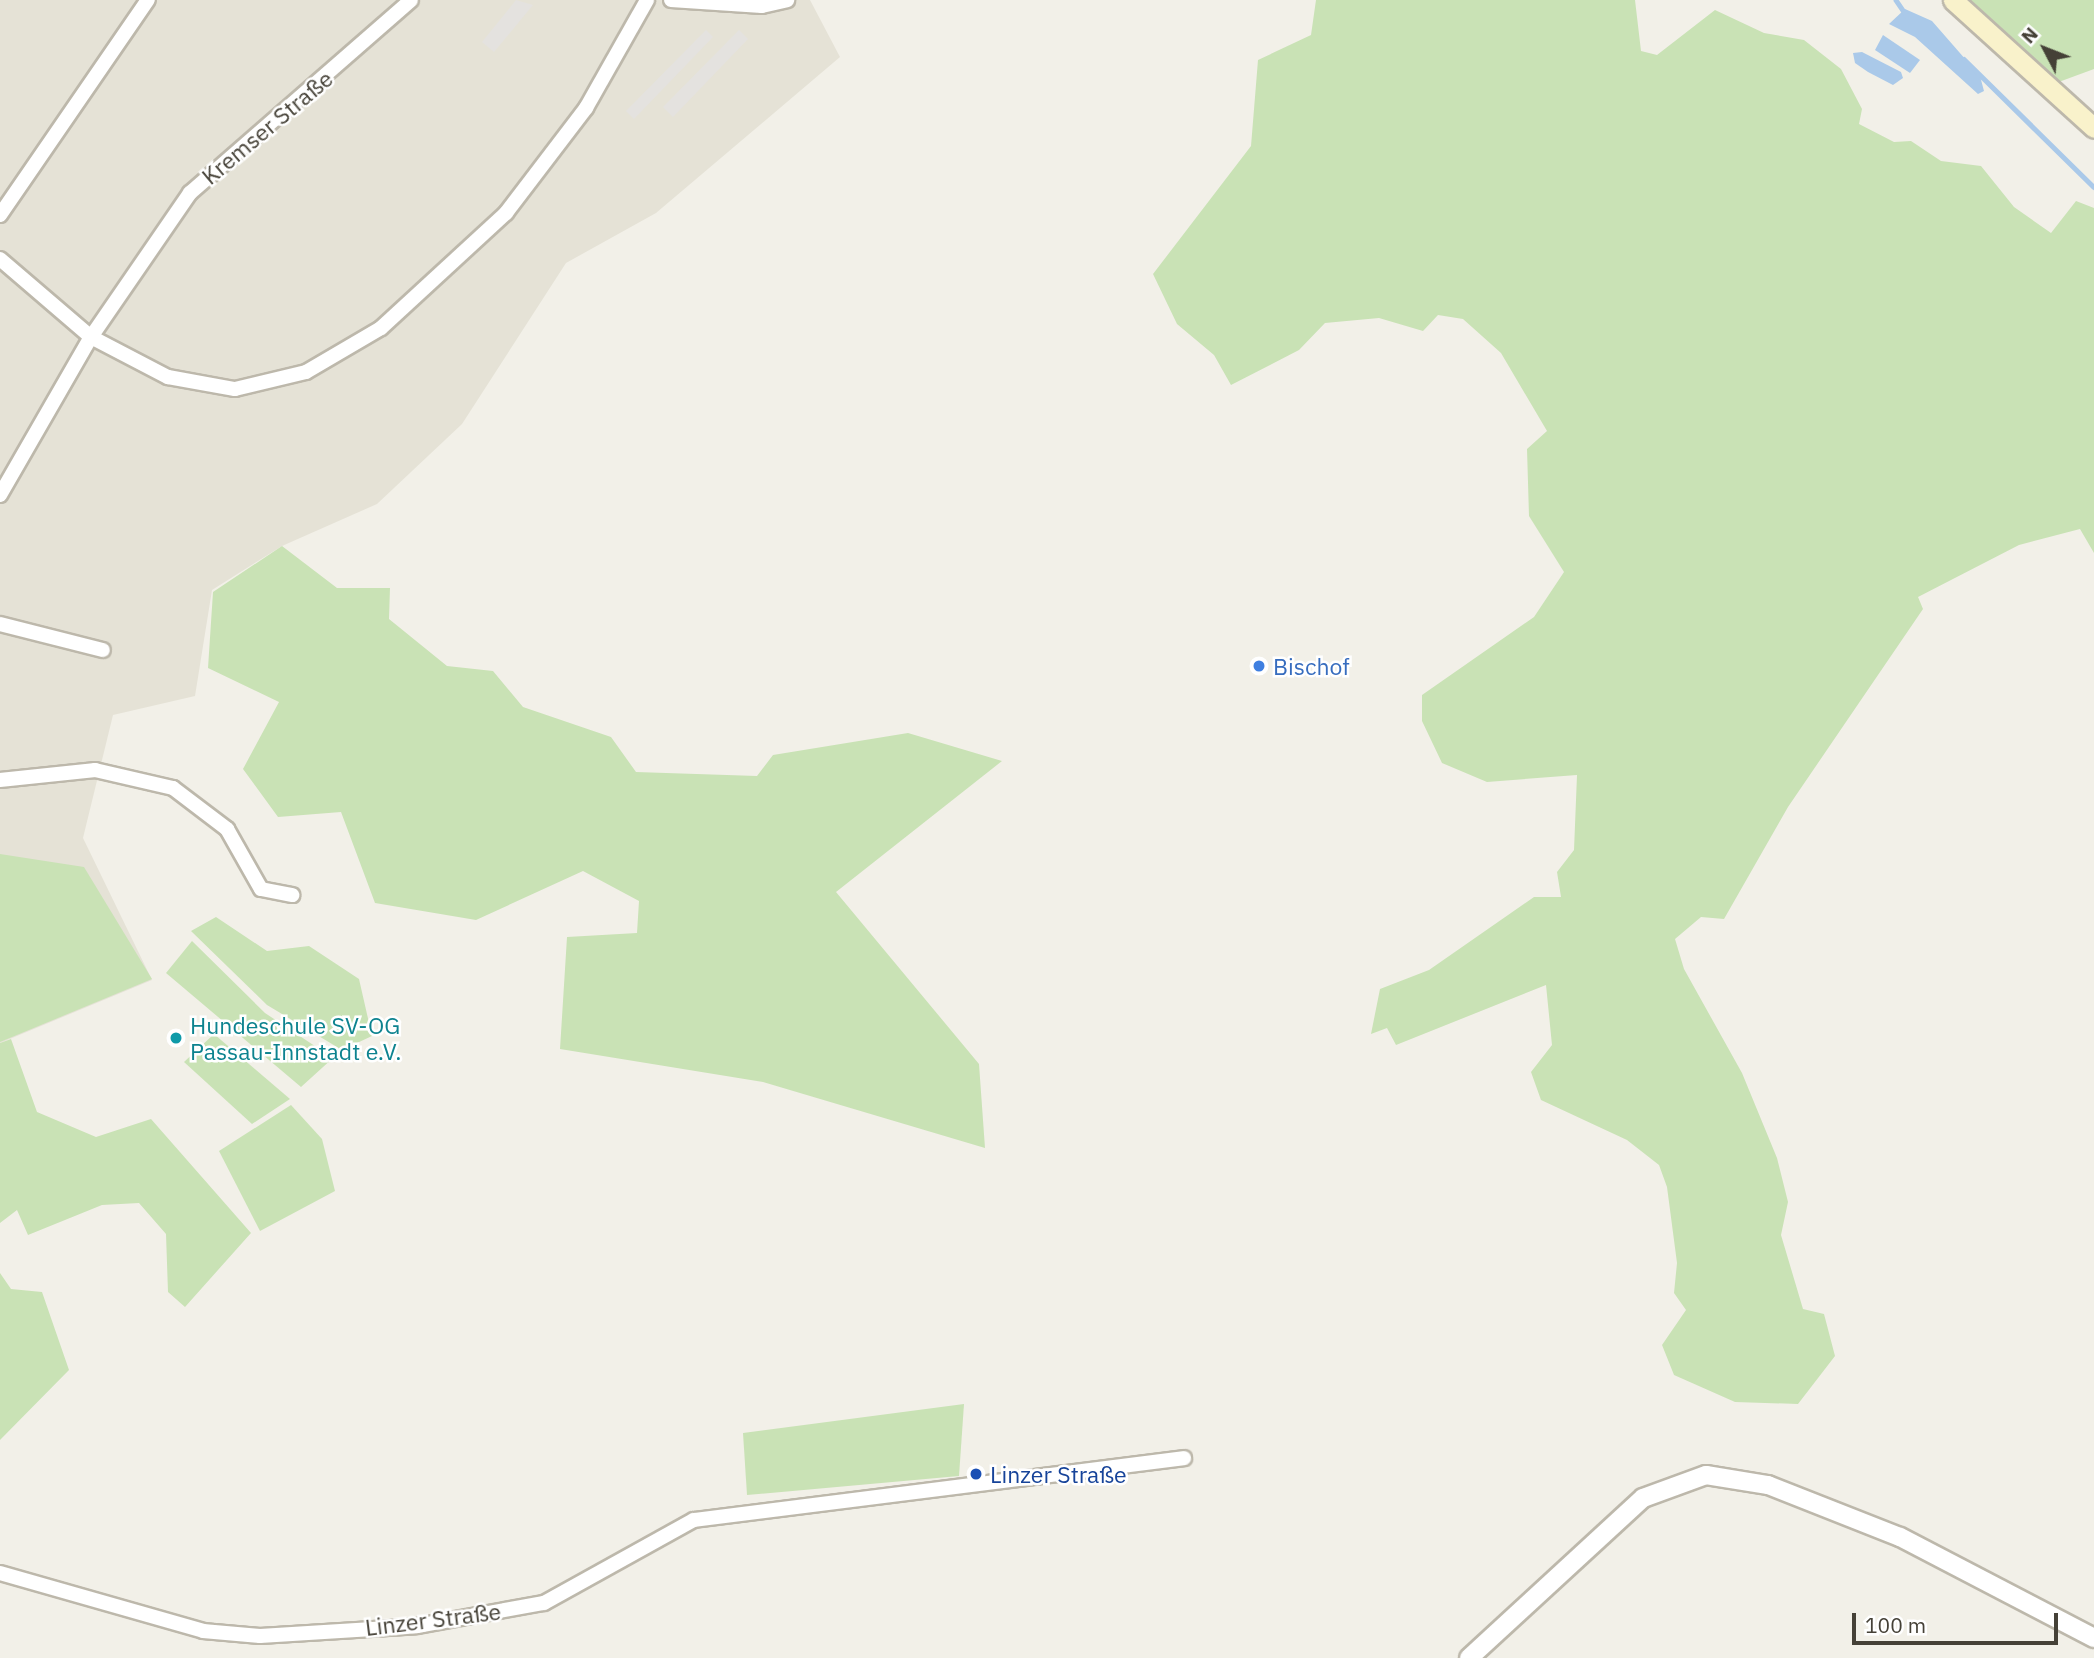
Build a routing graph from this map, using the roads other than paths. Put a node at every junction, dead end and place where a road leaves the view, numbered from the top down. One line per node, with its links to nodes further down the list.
1 (148, 0): 8 (street)
2 (411, 0): 10 (street, Kremser Straße)
3 (647, 0): 10 (street)
4 (671, 0): 5 (street)
5 (787, 0)
6 (1953, 0): 7 (main road)
7 (2094, 128)
8 (0, 215)
9 (0, 259): 10 (street)
10 (91, 337): 11 (street, Kremser Straße)
11 (0, 495)
12 (0, 624): 13 (street)
13 (103, 650)
14 (0, 779): 15 (street)
15 (292, 895)
16 (1184, 1458): 17 (street, Linzer Straße)
17 (0, 1573)
18 (2094, 1638): 19 (street)
19 (1469, 1658)

